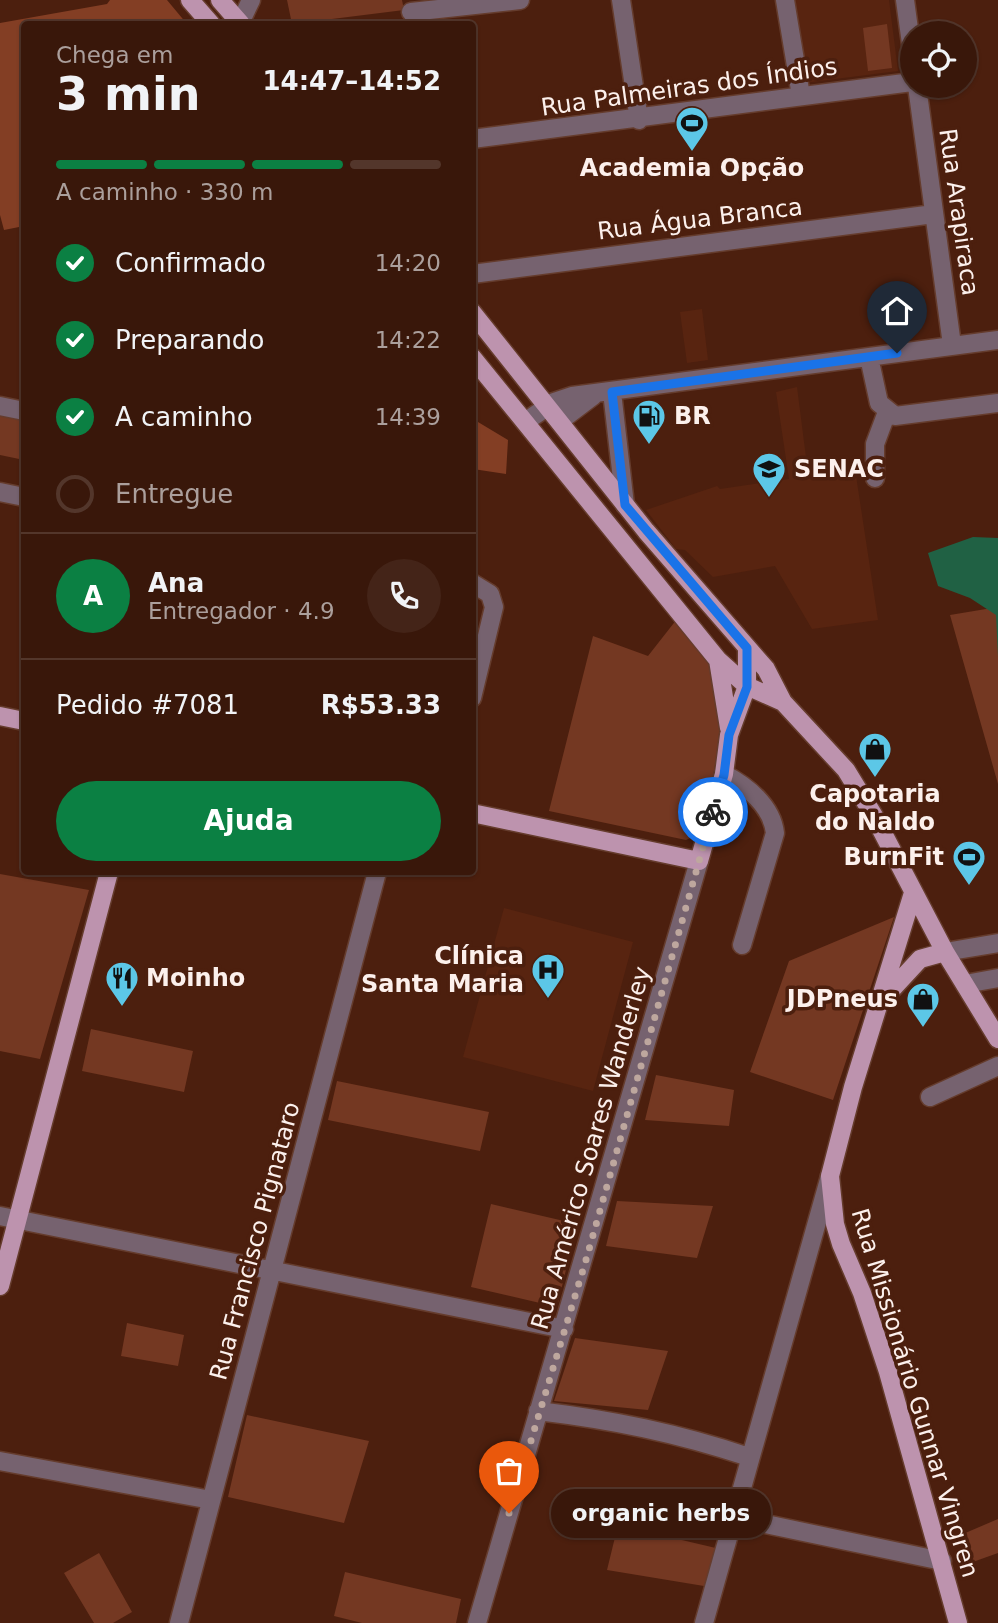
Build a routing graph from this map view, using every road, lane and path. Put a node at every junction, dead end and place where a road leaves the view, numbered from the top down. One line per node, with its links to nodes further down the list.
1 (190, 0): 9 (main road)
2 (220, 0): 10 (main road)
3 (251, 0): 11 (street)
4 (520, 0): 8 (street)
5 (621, 0): 16 (street)
6 (785, 0): 14 (street)
7 (905, 0): 12 (street)
8 (411, 12)
9 (208, 21)
10 (238, 21)
11 (241, 21)
12 (908, 21)
13 (900, 84): 14 (street, Rua Palmeiras dos Índios)
14 (802, 96): 16 (street, Rua Palmeiras dos Índios)
15 (918, 98): 18 (street, Rua Arapiraca)
16 (639, 120): 17 (street, Rua Palmeiras dos Índios)
17 (476, 139)
18 (934, 214): 19 (street, Rua Água Branca); 22 (street, Rua Arapiraca)
19 (476, 273)
20 (476, 317): 28 (main road)
21 (998, 340): 22 (street)
22 (952, 345): 23 (street)
23 (869, 357): 25 (street); 30 (street)
24 (476, 362): 32 (main road)
25 (604, 393): 28 (street); 31 (street); 36 (street)
26 (998, 403): 30 (street)
27 (0, 406): 29 (street)
28 (548, 406): 31 (main road); 32 (street)
29 (21, 410)
30 (887, 412): 33 (street)
31 (560, 421): 36 (main road)
32 (525, 422): 39 (main road)
33 (875, 478)
34 (0, 492): 35 (street)
35 (21, 496)
36 (625, 505): 38 (main road)
37 (476, 585): 40 (street)
38 (747, 648): 41 (main road, Rua Américo Soares Wanderley); 42 (main road)
39 (718, 660): 41 (main road); 45 (main road)
40 (476, 681)
41 (747, 687): 42 (main road); 45 (main road, Rua Américo Soares Wanderley)
42 (781, 696): 51 (main road)
43 (0, 716): 44 (main road)
44 (21, 721)
45 (729, 735): 46 (main road, Rua Américo Soares Wanderley)
46 (724, 775): 48 (main road, Rua Américo Soares Wanderley); 53 (street)
47 (476, 814): 48 (main road)
48 (699, 861): 67 (street, Rua Américo Soares Wanderley)
49 (108, 875): 62 (main road)
50 (376, 875): 65 (street, Rua Francisco Pignataro)
51 (913, 893): 54 (main road); 57 (main road)
52 (998, 943): 54 (street)
53 (742, 945)
54 (945, 952): 56 (main road); 57 (main road)
55 (998, 978): 56 (street)
56 (965, 984): 58 (main road)
57 (880, 1002): 61 (main road)
58 (998, 1039)
59 (998, 1066): 60 (street)
60 (930, 1097)
61 (830, 1176): 63 (main road, Rua Missionário Gunnar Vingren); 64 (street)
62 (8, 1218): 65 (street); 66 (main road)
63 (841, 1244): 64 (street); 73 (main road, Rua Missionário Gunnar Vingren)
64 (810, 1248): 69 (street)
65 (273, 1271): 67 (street); 71 (street, Rua Francisco Pignataro)
66 (0, 1286)
67 (564, 1329): 68 (street, Rua Américo Soares Wanderley)
68 (538, 1411): 69 (street); 75 (street, Rua Américo Soares Wanderley)
69 (749, 1457): 72 (street)
70 (0, 1461): 71 (street)
71 (211, 1500): 74 (street, Rua Francisco Pignataro)
72 (732, 1517): 73 (street); 76 (street)
73 (942, 1561): 77 (main road, Rua Missionário Gunnar Vingren)
74 (179, 1623)
75 (477, 1623)
76 (704, 1623)
77 (958, 1623)

